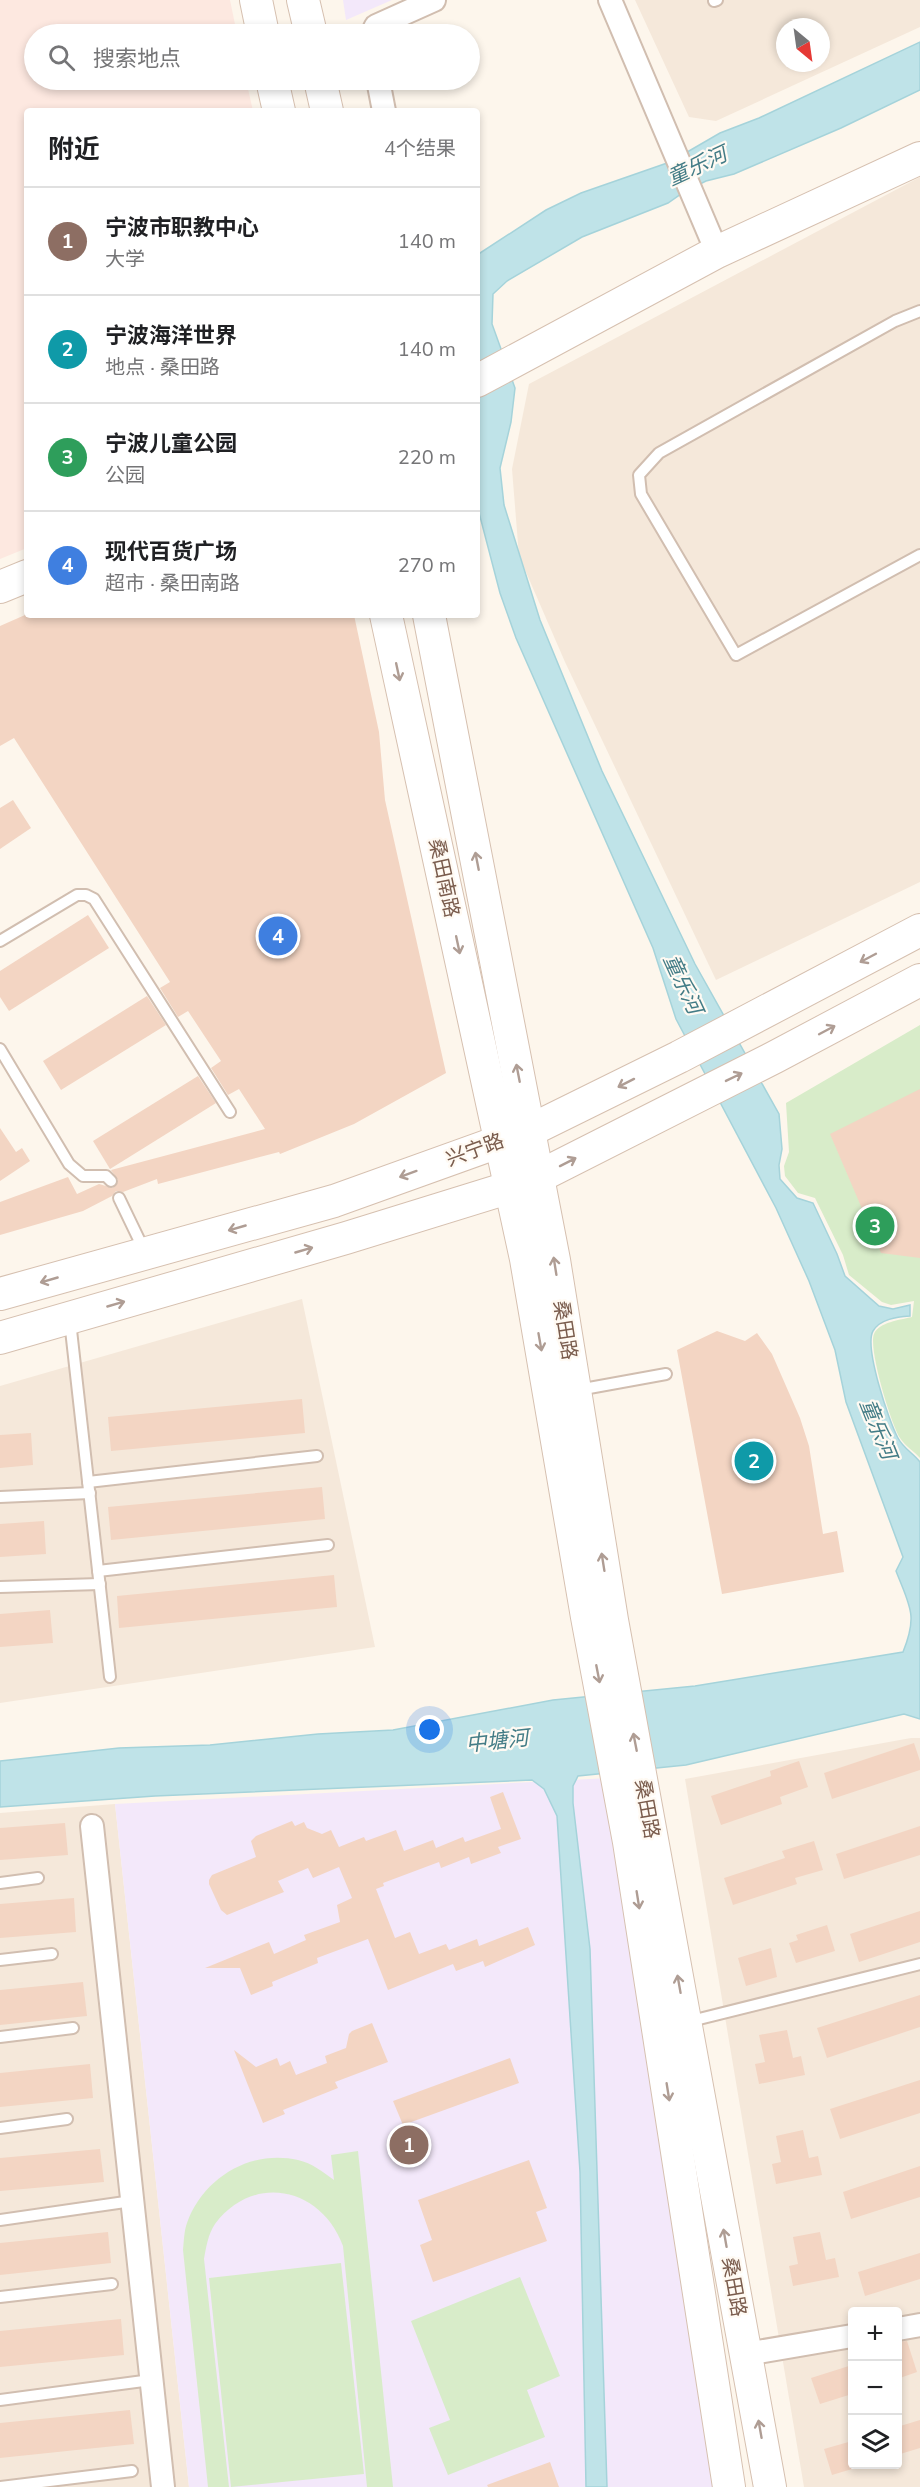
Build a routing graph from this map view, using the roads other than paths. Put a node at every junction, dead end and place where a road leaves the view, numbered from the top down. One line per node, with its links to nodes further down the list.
1 (256, 0): 5 (main road)
2 (303, 0): 6 (main road)
3 (434, 0): 7 (street)
4 (610, 0): 15 (street)
5 (261, 24)
6 (308, 24)
7 (380, 24)
8 (274, 90): 11 (main road)
9 (322, 90): 12 (main road)
10 (380, 90): 13 (street)
11 (278, 108)
12 (326, 108)
13 (383, 108)
14 (920, 158): 15 (main road)
15 (717, 252): 17 (main road)
16 (920, 311): 18 (lane)
17 (480, 379)
18 (920, 555)
19 (24, 577): 20 (main road)
20 (0, 587)
21 (387, 618): 28 (main road, 桑田南路, one-way to 28)
22 (429, 618): 28 (main road, 桑田南路, one-way to 22)
23 (920, 930): 28 (main road, 兴宁路, one-way to 28)
24 (0, 941): 27 (lane)
25 (920, 980): 30 (main road, one-way to 25)
26 (0, 1049): 29 (lane)
27 (230, 1113)
28 (515, 1135): 30 (main road, 桑田路); 32 (main road, 兴宁路, one-way to 32)
29 (111, 1181)
30 (525, 1182): 34 (main road, one-way to 30); 37 (main road, 桑田路, one-way to 30); 45 (main road, 桑田路, one-way to 45)
31 (119, 1198): 32 (lane)
32 (146, 1253): 33 (main road, 兴宁路, one-way to 33)
33 (0, 1294)
34 (69, 1317): 35 (main road); 39 (lane)
35 (0, 1338)
36 (666, 1374): 37 (lane)
37 (575, 1391): 45 (main road, 桑田路, one-way to 37)
38 (317, 1456): 39 (lane)
39 (89, 1487): 40 (lane); 42 (lane)
40 (0, 1497)
41 (328, 1545): 42 (lane)
42 (98, 1571): 43 (lane)
43 (100, 1584): 44 (lane); 46 (lane)
44 (0, 1587)
45 (600, 1619): 48 (main road, 桑田路)
46 (111, 1677)
47 (92, 1826): 59 (street)
48 (641, 1841): 54 (main road, 桑田路, one-way to 48); 72 (main road, 桑田路, one-way to 72)
49 (38, 1878): 50 (lane)
50 (0, 1883)
51 (52, 1954): 52 (lane)
52 (0, 1960)
53 (920, 1964): 54 (lane)
54 (686, 2022): 66 (main road, 桑田路, one-way to 54)
55 (73, 2028): 56 (lane)
56 (0, 2037)
57 (67, 2119): 58 (lane)
58 (0, 2128)
59 (132, 2201): 60 (lane); 67 (street)
60 (0, 2220)
61 (112, 2284): 62 (lane)
62 (0, 2297)
63 (920, 2325): 64 (street)
64 (902, 2328)
65 (848, 2337): 66 (street)
66 (746, 2354): 73 (main road, 桑田路, one-way to 66)
67 (151, 2379): 68 (lane); 71 (street)
68 (0, 2400)
69 (132, 2471): 70 (lane)
70 (0, 2487)
71 (163, 2487)
72 (729, 2487)
73 (770, 2487)

